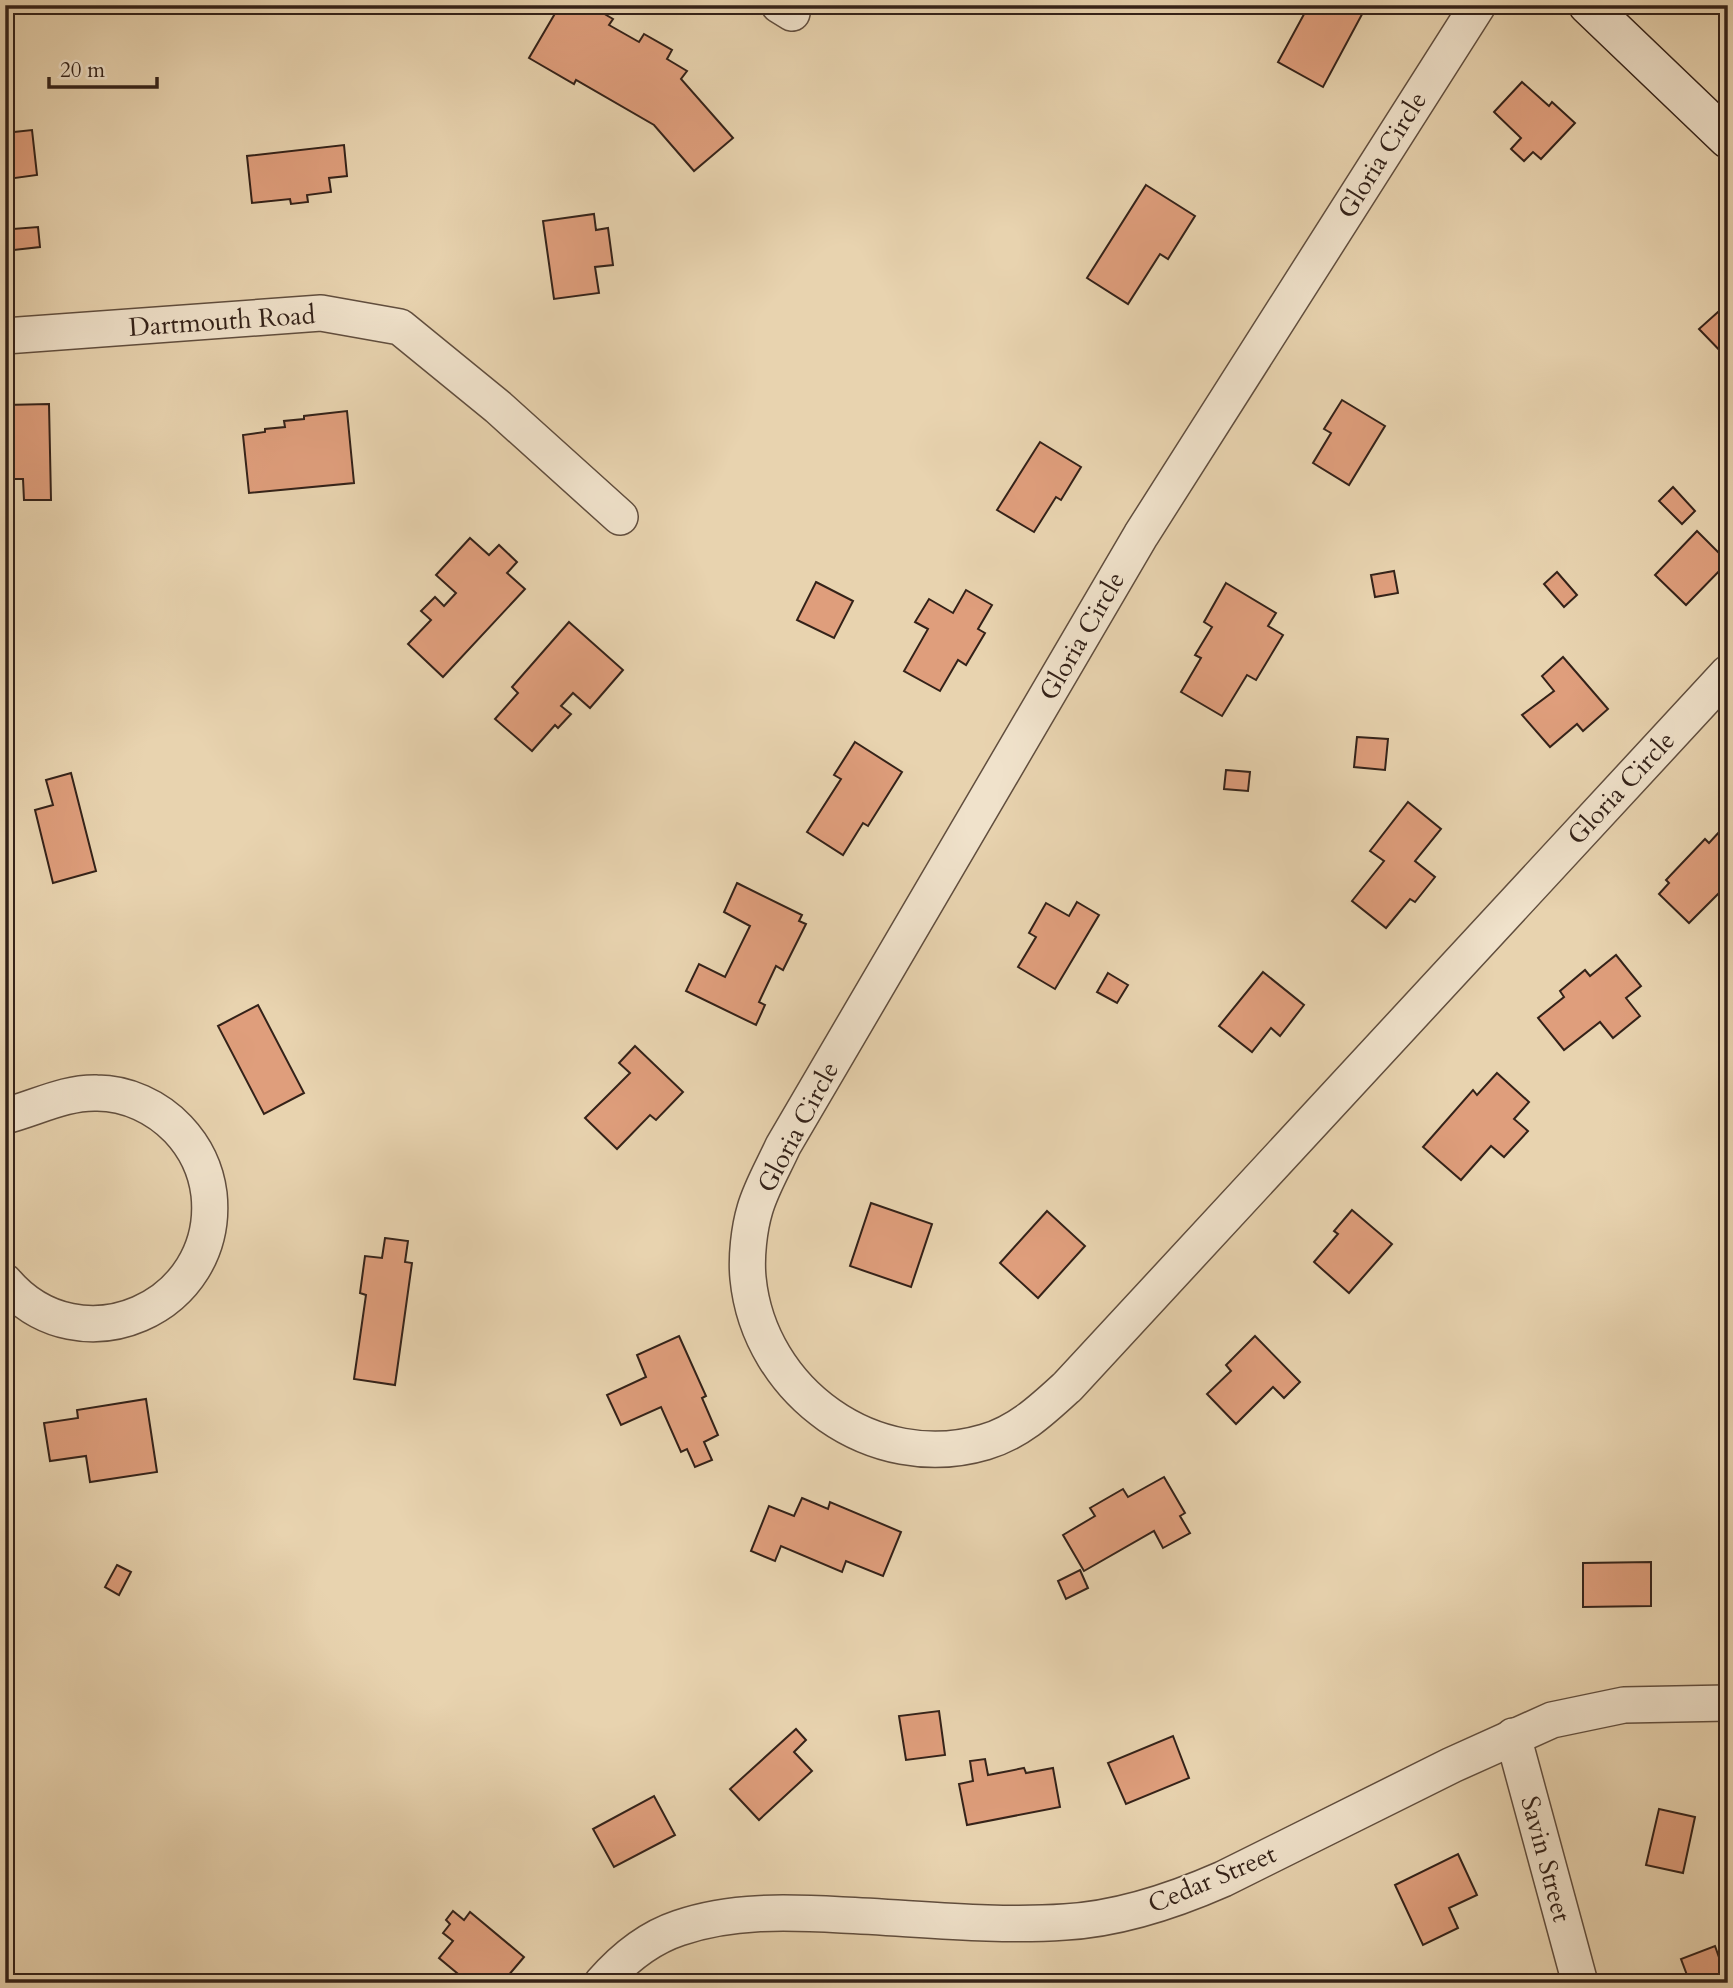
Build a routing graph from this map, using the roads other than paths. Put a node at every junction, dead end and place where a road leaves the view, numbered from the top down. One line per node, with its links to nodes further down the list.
1 (1478, 5): 6 (street, Gloria Circle)
2 (1588, 5): 3 (main road)
3 (1725, 133)
4 (5, 336): 5 (street, Dartmouth Road)
5 (620, 517)
6 (1728, 673)
7 (5, 1116): 8 (street)
8 (5, 1282)
9 (1728, 1703): 10 (street, Cedar Street)
10 (1513, 1736): 11 (street, Cedar Street); 12 (street, Savin Street)
11 (602, 1983)
12 (1580, 1983)

